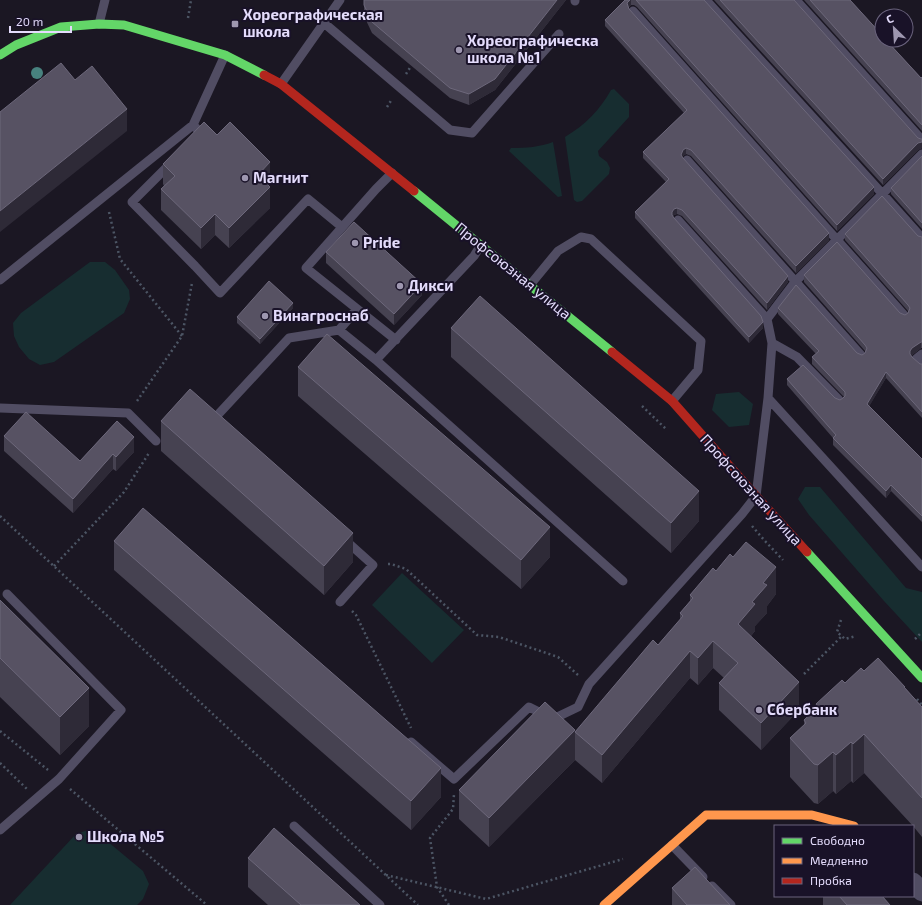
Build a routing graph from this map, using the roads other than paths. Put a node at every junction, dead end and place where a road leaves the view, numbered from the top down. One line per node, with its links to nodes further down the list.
1 (105, 0): 7 (lane)
2 (340, 0): 6 (lane)
3 (706, 0): 19 (lane)
4 (796, 0): 13 (lane)
5 (634, 12): 23 (lane)
6 (324, 23): 8 (lane); 11 (lane)
7 (100, 24): 9 (street, Профсоюзная улица); 10 (street, Профсоюзная улица)
8 (559, 34)
9 (0, 55)
10 (225, 55): 11 (street, Профсоюзная улица); 12 (lane)
11 (281, 84): 18 (street, Профсоюзная улица)
12 (193, 125): 14 (lane); 25 (lane)
13 (922, 140)
14 (190, 144)
15 (179, 154): 21 (lane)
16 (922, 154): 19 (lane)
17 (687, 160): 26 (lane)
18 (392, 173): 21 (lane); 24 (street, Профсоюзная улица)
19 (883, 194): 22 (lane); 23 (lane)
20 (678, 220): 30 (lane)
21 (342, 227): 28 (lane)
22 (922, 238)
23 (837, 240): 26 (lane); 29 (lane)
24 (481, 245): 27 (street, Профсоюзная улица); 32 (lane)
25 (0, 280)
26 (795, 282): 30 (lane); 35 (lane)
27 (530, 285): 40 (street, Профсоюзная улица); 40 (lane)
28 (357, 309): 31 (lane); 32 (lane)
29 (904, 315)
30 (767, 319): 33 (lane)
31 (339, 330): 36 (lane); 42 (lane)
32 (396, 340): 36 (lane)
33 (772, 343): 38 (lane); 39 (lane)
34 (922, 354): 37 (lane)
35 (860, 355)
36 (376, 360): 47 (lane)
37 (922, 365)
38 (768, 398): 44 (lane); 46 (lane)
39 (839, 400)
40 (672, 401): 44 (street, Профсоюзная улица)
41 (0, 408): 43 (lane)
42 (225, 431)
43 (156, 441)
44 (756, 496): 50 (street, Профсоюзная улица); 51 (lane)
45 (337, 533): 49 (lane)
46 (922, 567)
47 (623, 581)
48 (7, 594): 54 (lane)
49 (340, 602)
50 (922, 678)
51 (404, 736)
52 (850, 825): 55 (street)
53 (294, 826): 58 (lane)
54 (0, 830)
55 (672, 845): 59 (street); 60 (lane)
56 (914, 883): 57 (street)
57 (922, 892)
58 (380, 905)
59 (604, 905)
60 (730, 905)

